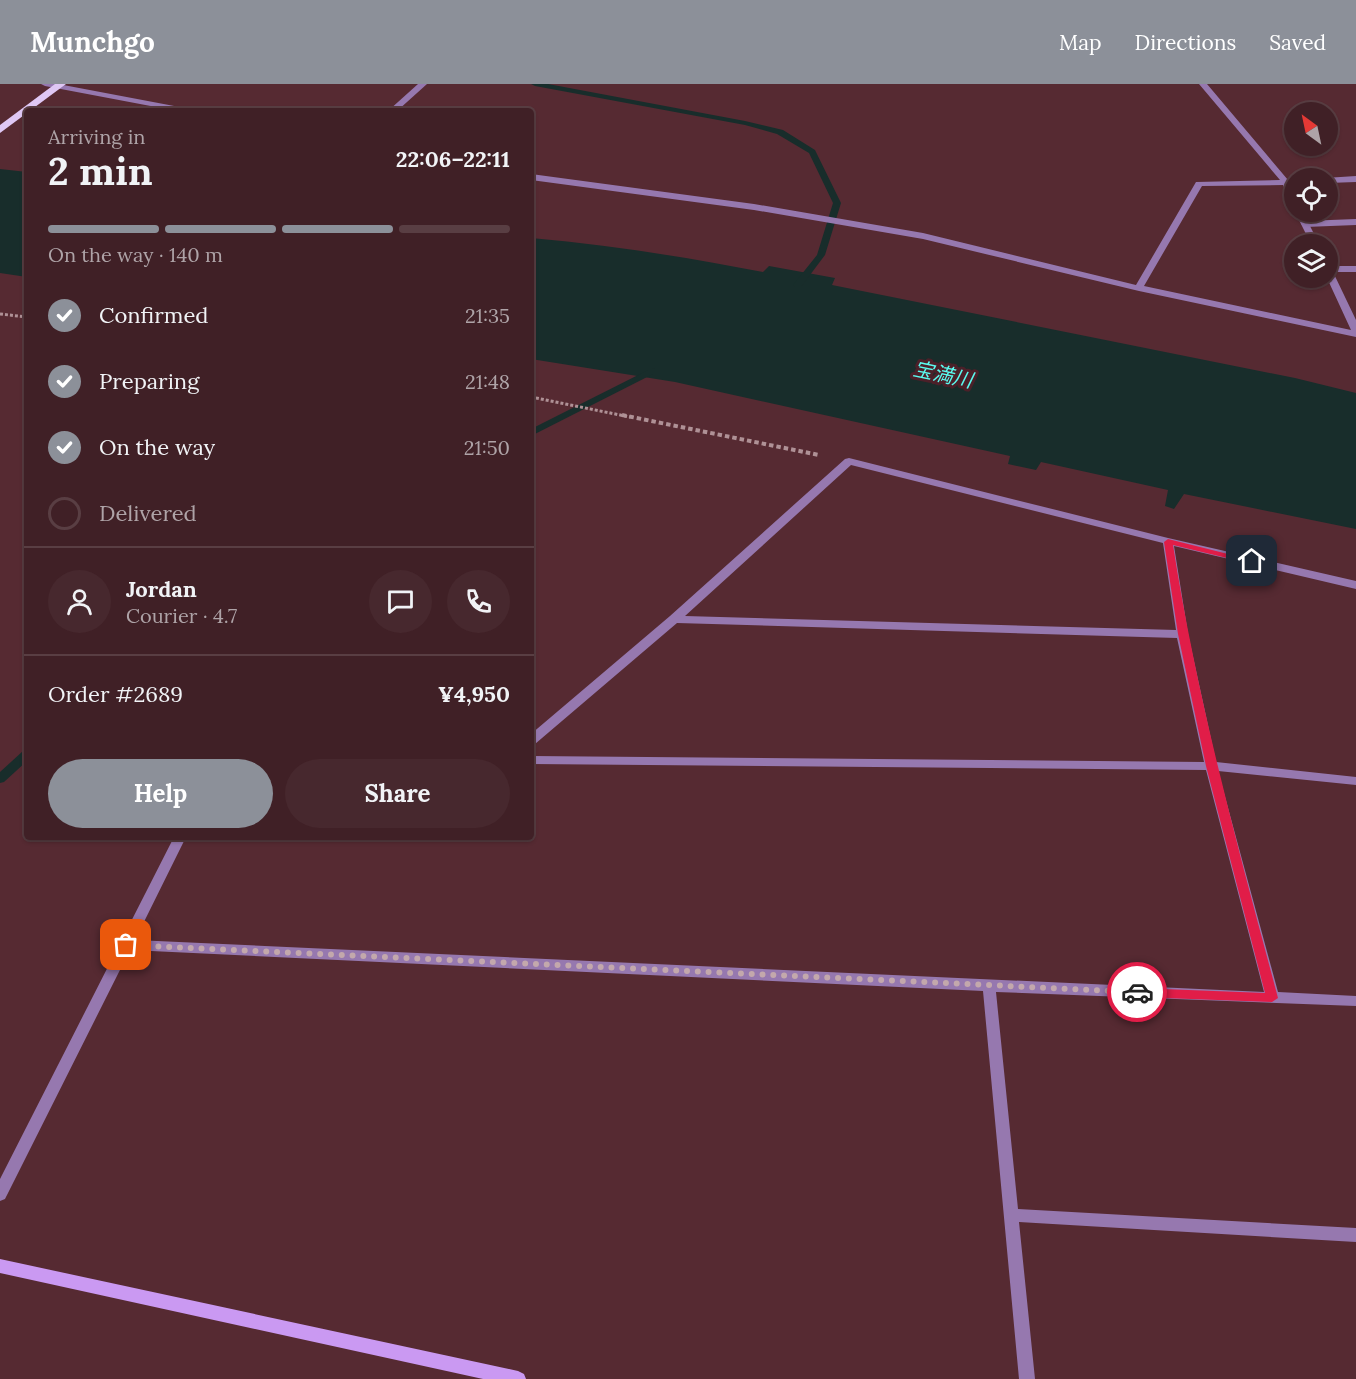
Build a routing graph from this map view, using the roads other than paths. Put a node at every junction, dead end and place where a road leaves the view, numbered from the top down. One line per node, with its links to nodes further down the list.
1 (45, 84): 4 (street)
2 (423, 84): 7 (street)
3 (1203, 84): 10 (street)
4 (60, 85): 5 (main road); 6 (street)
5 (29, 108)
6 (175, 108)
7 (395, 108)
8 (24, 112): 9 (main road)
9 (0, 130)
10 (1284, 175)
11 (534, 177): 20 (street)
12 (1356, 179): 13 (street)
13 (1338, 180)
14 (1284, 182): 20 (street)
15 (1356, 222): 16 (street)
16 (1305, 224): 17 (street)
17 (1310, 234)
18 (1356, 269): 19 (street)
19 (1338, 270)
20 (1139, 288): 22 (street)
21 (1336, 288): 22 (street)
22 (1356, 332)
23 (1168, 542): 24 (street); 25 (street); 26 (street)
24 (1356, 585)
25 (674, 619): 26 (street); 27 (street)
26 (1182, 634): 29 (street)
27 (534, 738)
28 (534, 760): 29 (street)
29 (1211, 766): 30 (street); 34 (street)
30 (1356, 781)
31 (178, 840): 32 (street)
32 (126, 945): 33 (street); 36 (street)
33 (989, 986): 34 (street); 37 (street)
34 (1272, 998): 35 (street)
35 (1356, 1001)
36 (0, 1194)
37 (1011, 1215): 38 (street); 41 (street)
38 (1356, 1235)
39 (0, 1266): 40 (street)
40 (518, 1379)
41 (1027, 1379)

